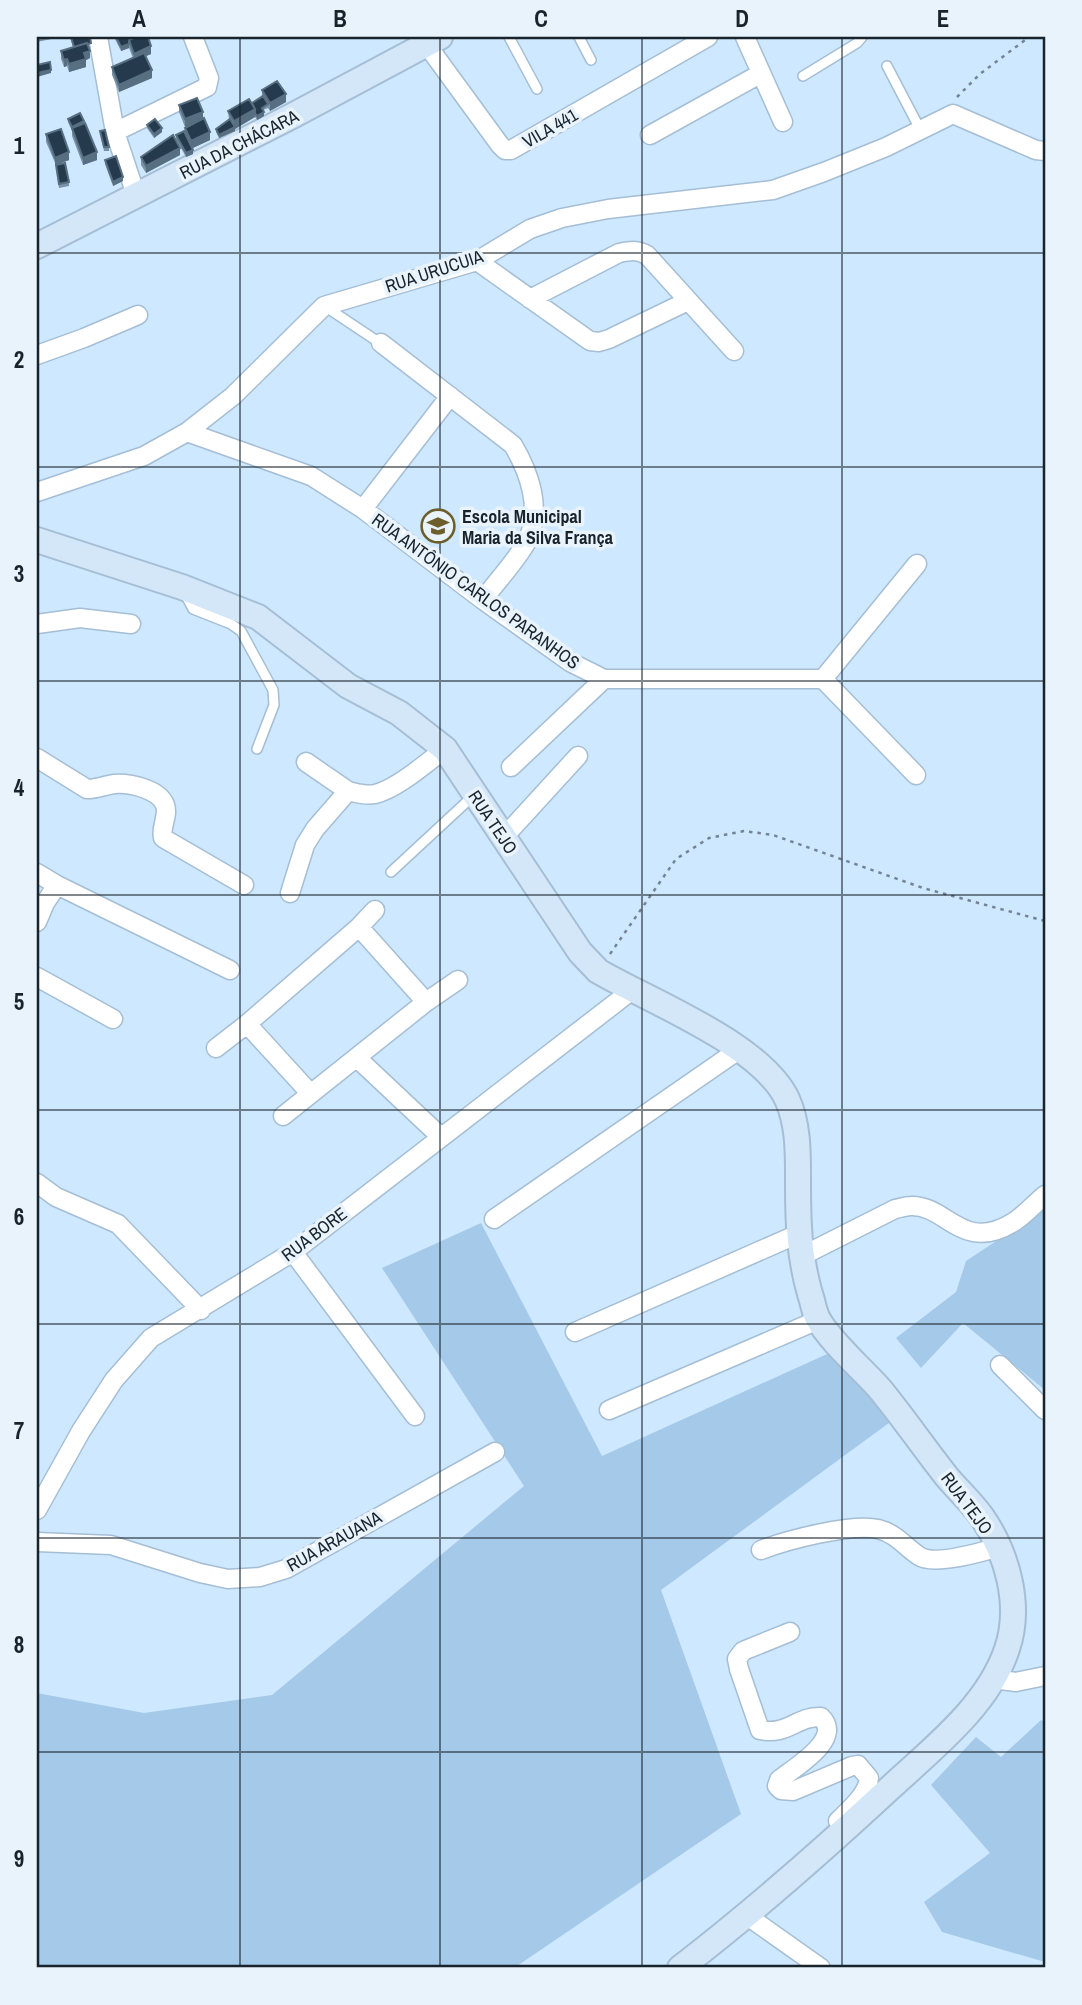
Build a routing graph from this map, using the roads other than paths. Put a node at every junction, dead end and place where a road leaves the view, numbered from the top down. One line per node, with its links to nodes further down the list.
1 (98, 37): 16 (street)
2 (193, 37): 16 (street)
3 (509, 37): 13 (lane)
4 (579, 37): 9 (lane)
5 (708, 37): 8 (street, VILA 441)
6 (745, 37): 11 (street)
7 (862, 37): 12 (lane)
8 (433, 41): 19 (street, RUA DA CHÁCARA)
9 (591, 60)
10 (887, 66): 15 (lane)
11 (760, 74): 14 (street); 17 (street)
12 (803, 76)
13 (537, 89)
14 (783, 122)
15 (921, 131): 18 (street, RUA URUCUIA); 21 (street, RUA URUCUIA)
16 (115, 132): 19 (street)
17 (650, 135)
18 (1045, 151)
19 (136, 195): 20 (street, RUA DA CHÁCARA)
20 (37, 243)
21 (477, 261): 22 (street); 24 (street, RUA URUCUIA)
22 (530, 299): 23 (street); 23 (street)
23 (688, 301): 27 (street)
24 (324, 306): 26 (lane); 30 (street, RUA URUCUIA)
25 (138, 315): 28 (street)
26 (377, 341): 29 (street)
27 (734, 352)
28 (37, 355)
29 (450, 396): 32 (street); 36 (street)
30 (187, 432): 31 (street, RUA URUCUIA); 32 (street, RUA ANTÔNIO CARLOS PARANHOS)
31 (37, 492)
32 (363, 509): 36 (street, RUA ANTÔNIO CARLOS PARANHOS)
33 (37, 540): 35 (street, RUA TEJO)
34 (917, 564): 40 (street)
35 (183, 587): 41 (lane); 42 (street, RUA TEJO)
36 (483, 600): 39 (street, RUA ANTÔNIO CARLOS PARANHOS)
37 (37, 624): 38 (street)
38 (131, 624)
39 (604, 679): 40 (street, RUA ANTÔNIO CARLOS PARANHOS); 46 (street)
40 (822, 679): 47 (street)
41 (257, 749)
42 (445, 750): 48 (street); 49 (street, RUA TEJO)
43 (578, 756): 50 (street)
44 (37, 758): 54 (street)
45 (306, 762): 48 (street)
46 (511, 767)
47 (916, 775)
48 (348, 791): 55 (street)
49 (474, 795): 50 (street, RUA TEJO); 51 (lane)
50 (503, 838): 62 (street, RUA TEJO)
51 (391, 872)
52 (37, 873): 53 (street)
53 (57, 885): 57 (street); 59 (street)
54 (244, 885)
55 (290, 893)
56 (375, 910): 58 (street)
57 (37, 922)
58 (359, 927): 63 (street); 65 (street)
59 (230, 970)
60 (37, 977): 64 (street)
61 (458, 980): 63 (street)
62 (632, 991): 67 (street, RUA TEJO); 71 (street, RUA BORE)
63 (426, 1002): 68 (street)
64 (113, 1019)
65 (247, 1024): 66 (street); 69 (street)
66 (216, 1048)
67 (740, 1049): 74 (street); 75 (street, RUA TEJO)
68 (357, 1058): 69 (street); 71 (street)
69 (310, 1093): 70 (street)
70 (283, 1116)
71 (440, 1136): 76 (street, RUA BORE)
72 (37, 1183): 77 (street)
73 (1045, 1195): 75 (street)
74 (494, 1219)
75 (799, 1246): 78 (street, RUA TEJO); 79 (street)
76 (293, 1252): 77 (street, RUA BORE); 83 (street)
77 (201, 1310): 85 (street, RUA BORE)
78 (818, 1320): 81 (street); 87 (street, RUA TEJO)
79 (575, 1332)
80 (1000, 1365): 82 (street)
81 (609, 1410)
82 (1045, 1410)
83 (415, 1416)
84 (495, 1452): 86 (street, RUA ARAUANA)
85 (37, 1510)
86 (37, 1542)
87 (999, 1547): 88 (street); 91 (street, RUA TEJO)
88 (761, 1550)
89 (790, 1632): 92 (street)
90 (1045, 1676): 91 (street)
91 (993, 1679): 92 (street, RUA TEJO)
92 (814, 1856): 93 (street, RUA TEJO)
93 (746, 1914): 94 (street, RUA TEJO); 95 (street)
94 (680, 1968)
95 (821, 1968)

